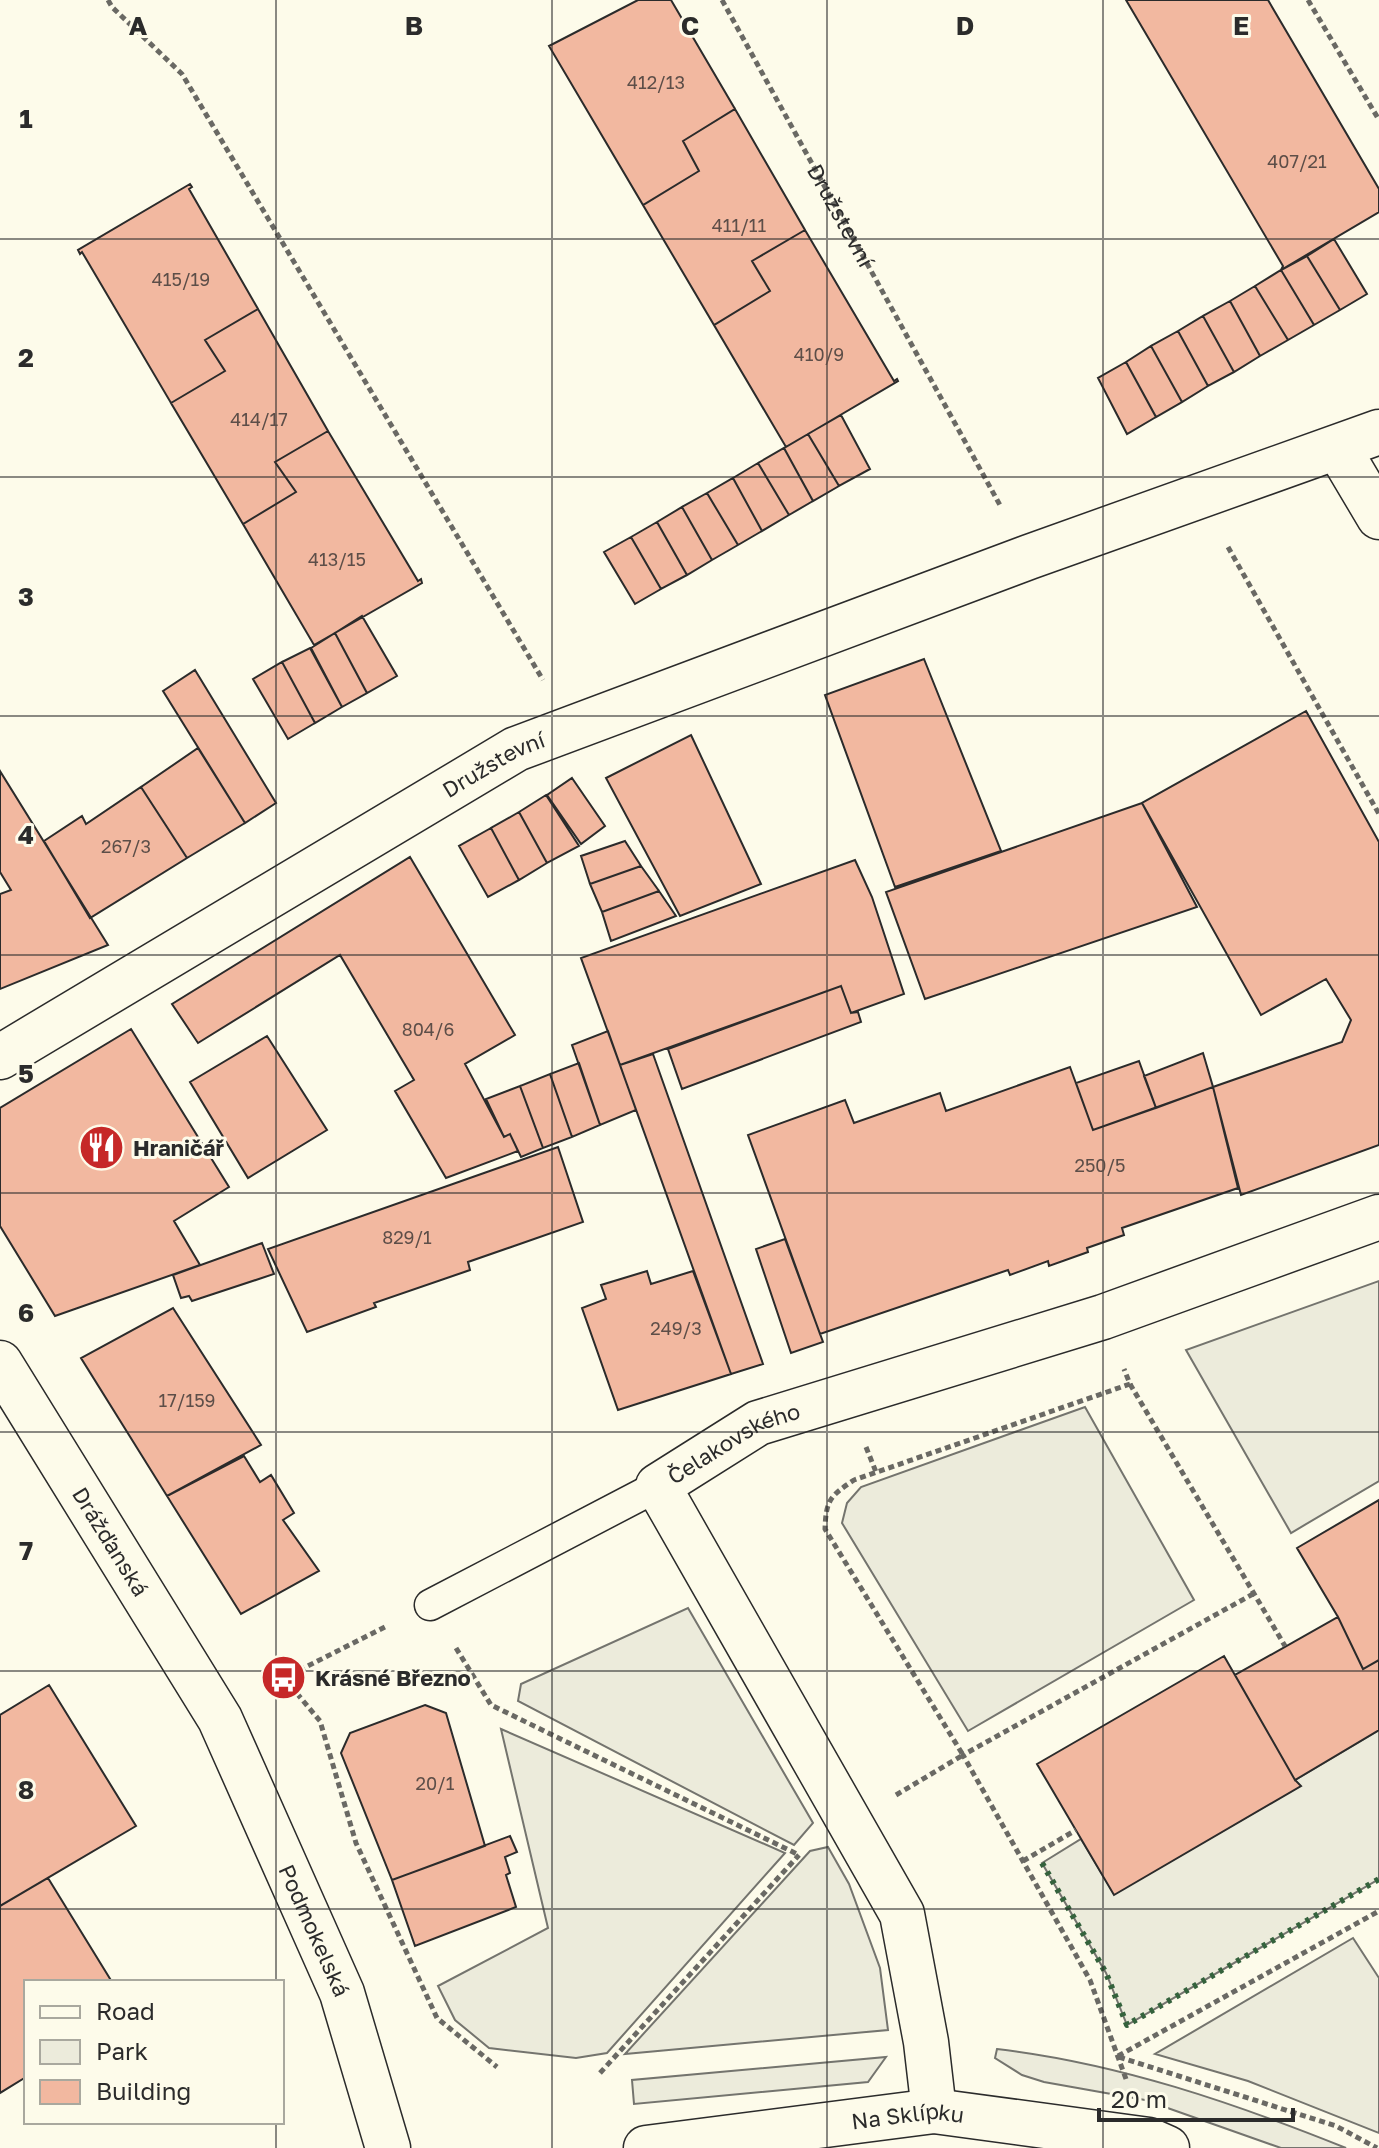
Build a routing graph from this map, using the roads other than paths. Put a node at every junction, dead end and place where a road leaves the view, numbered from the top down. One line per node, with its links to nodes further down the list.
1 (1379, 432): 2 (street, Družstevní)
2 (1338, 448): 3 (street); 4 (street, Družstevní)
3 (1379, 517)
4 (0, 1057)
5 (1379, 1217): 7 (street, Čelakovského)
6 (0, 1363): 9 (street, Drážďanská)
7 (658, 1486): 8 (lane); 10 (street, Čelakovského)
8 (430, 1605)
9 (220, 1719): 12 (street, Podmokelská)
10 (934, 2111): 11 (street, Na Sklípku); 13 (street, Na Sklípku)
11 (1156, 2145)
12 (388, 2148)
13 (646, 2148)

